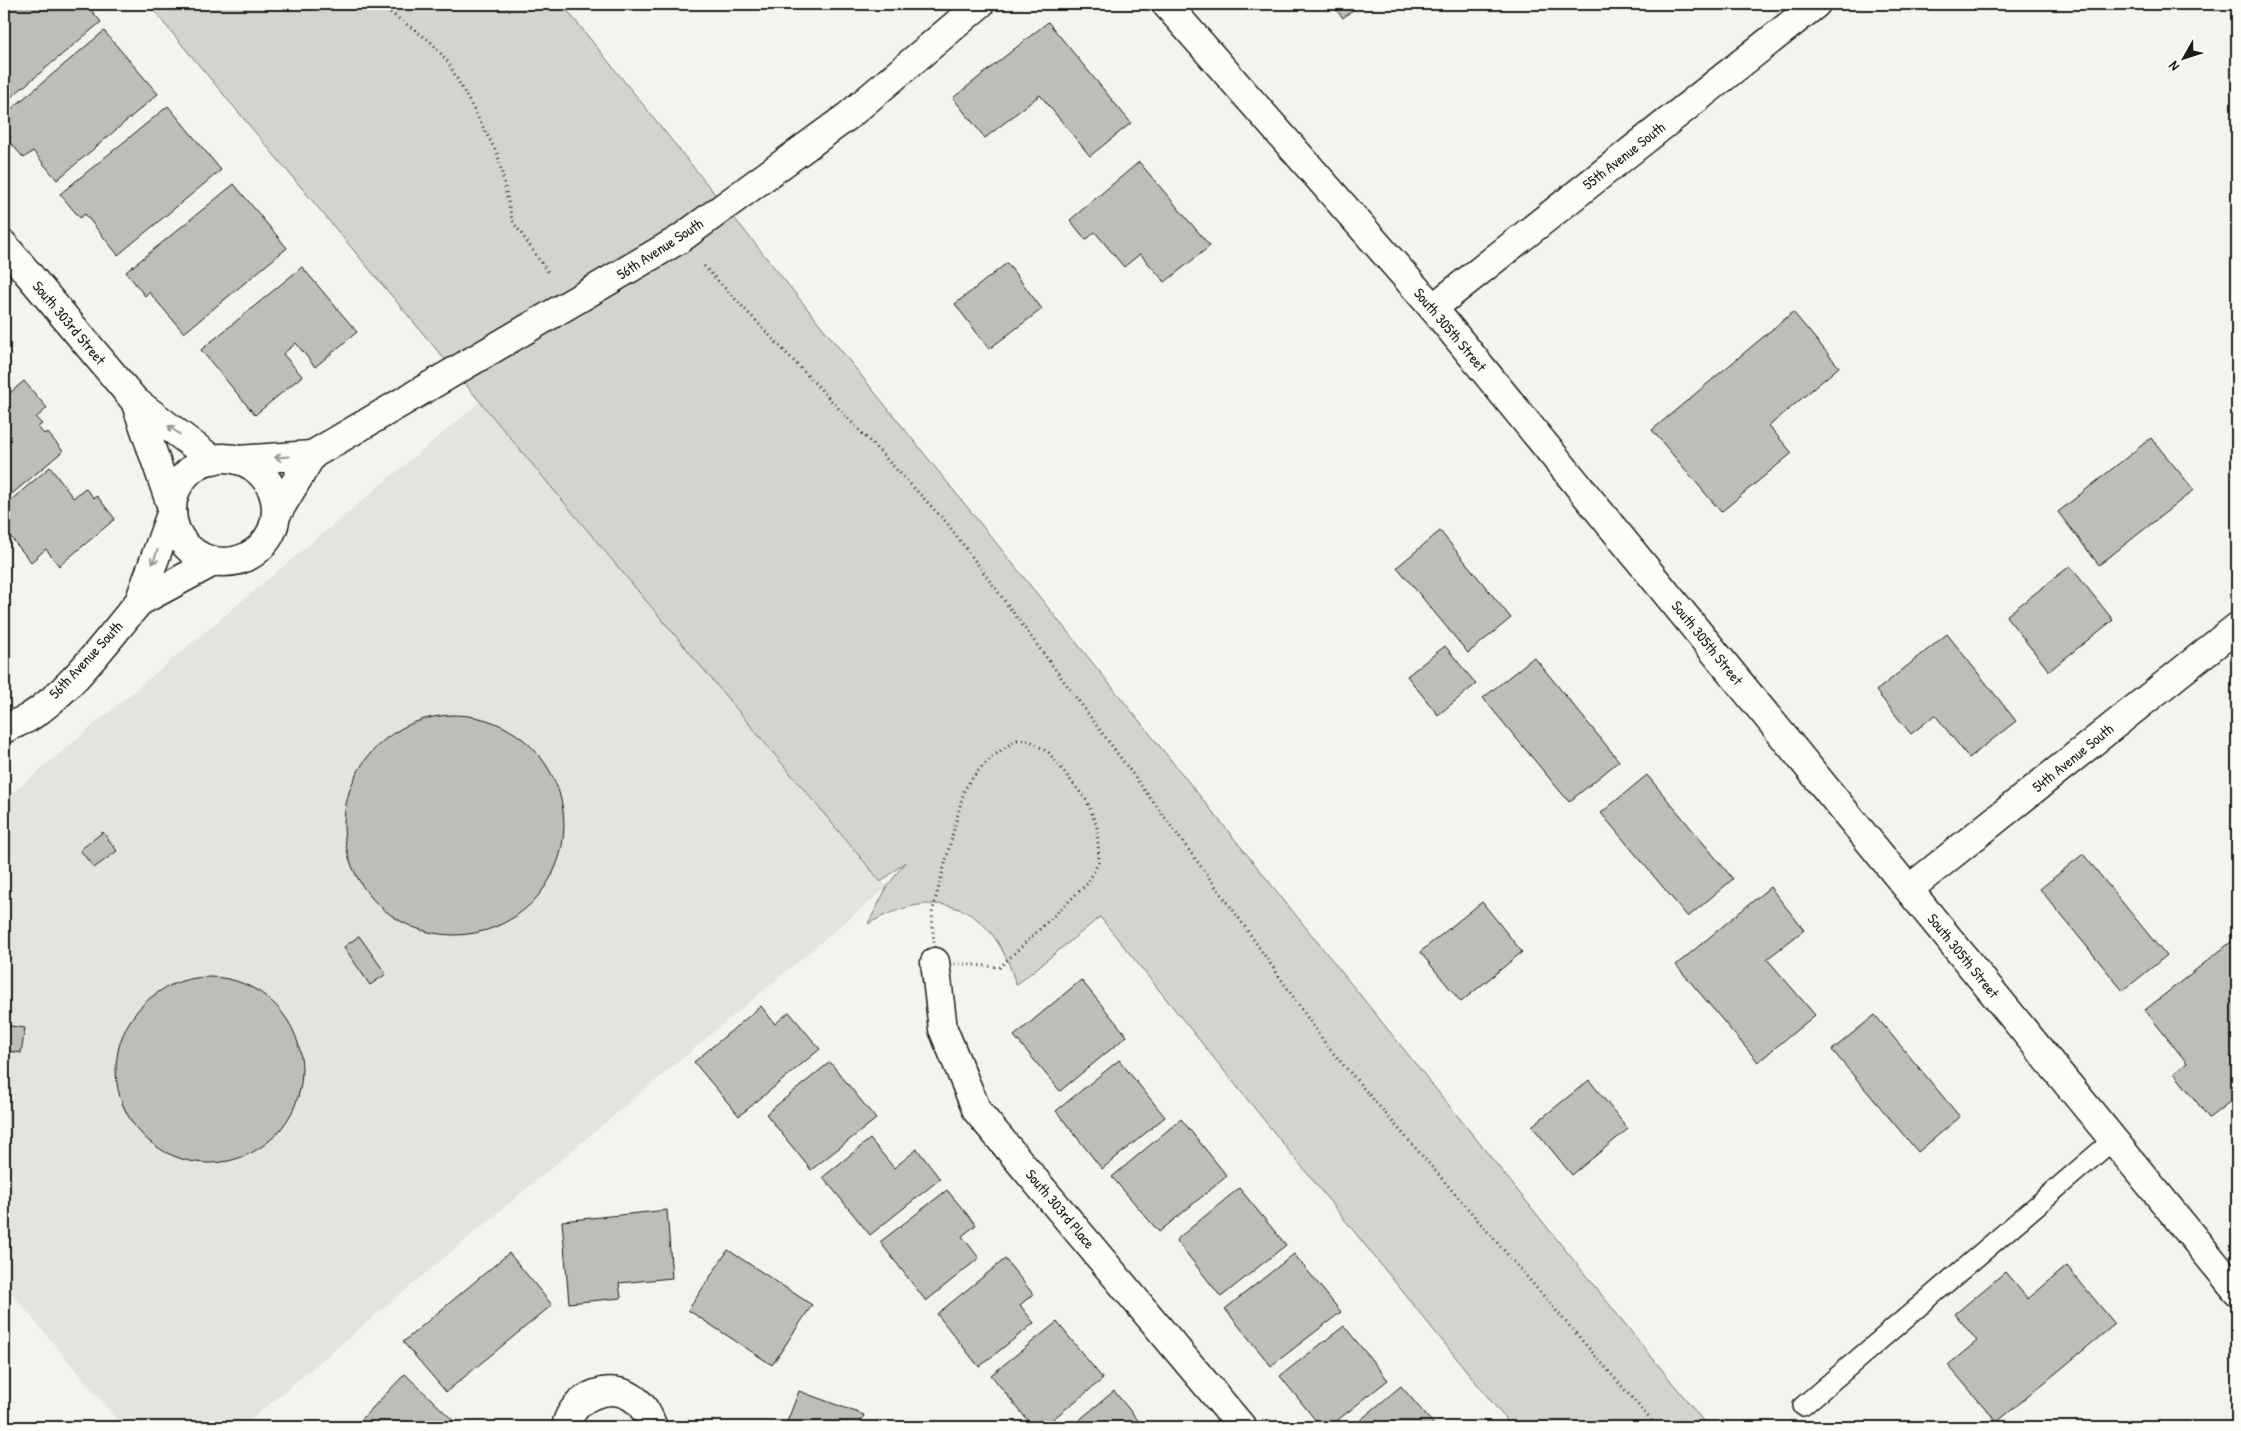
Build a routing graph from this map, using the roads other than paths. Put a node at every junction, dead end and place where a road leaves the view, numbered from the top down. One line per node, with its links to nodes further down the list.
1 (980, 4): 7 (street, 56th Avenue South)
2 (1166, 4): 5 (street, South 305th Street)
3 (1816, 4): 5 (street, 55th Avenue South)
4 (4, 245): 6 (street, South 303rd Street)
5 (1433, 308): 15 (street, South 305th Street)
6 (135, 401): 8 (street, one-way to 6); 9 (street)
7 (312, 454): 8 (street, 56th Avenue South, one-way to 8); 10 (street, 56th Avenue South)
8 (225, 460): 9 (street, 56th Avenue South); 10 (street, 56th Avenue South)
9 (172, 508): 11 (street, 56th Avenue South); 12 (street, 56th Avenue South, one-way to 12)
10 (276, 515): 11 (street, 56th Avenue South)
11 (215, 561): 12 (street, 56th Avenue South)
12 (139, 602): 14 (street, 56th Avenue South)
13 (2237, 626): 15 (street, 54th Avenue South)
14 (4, 729)
15 (1908, 889): 17 (street, South 305th Street)
16 (935, 962): 22 (street, South 303rd Place)
17 (2114, 1140): 18 (street, South 305th Street); 19 (lane)
18 (2237, 1291)
19 (1803, 1406)
20 (566, 1427): 21 (street)
21 (653, 1427)
22 (1242, 1427)

